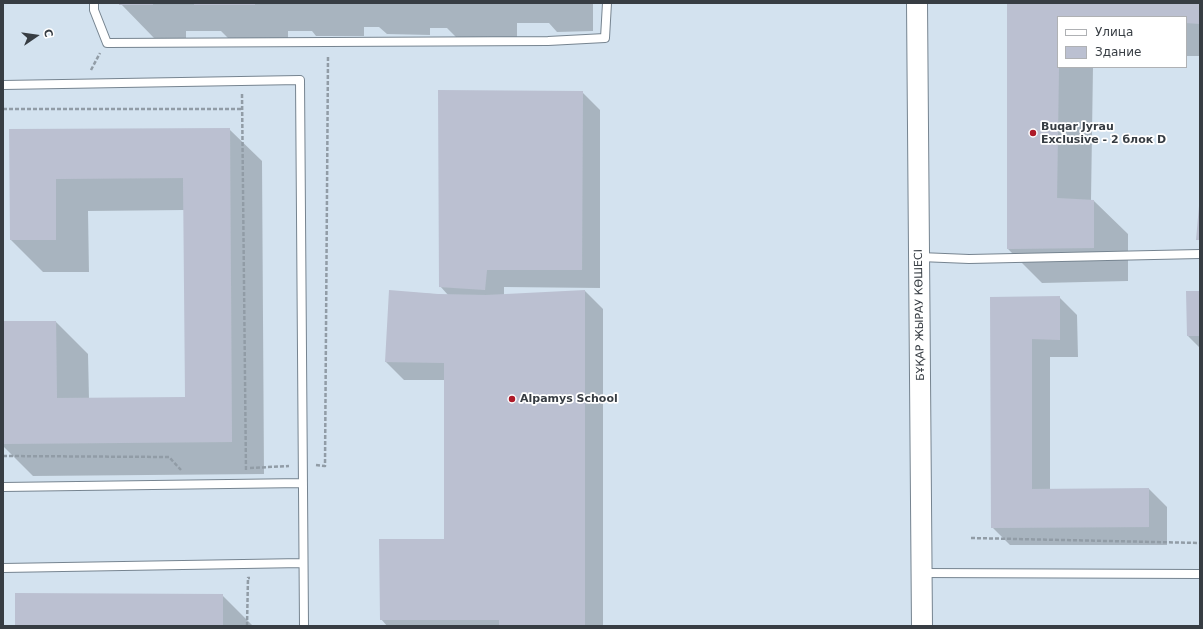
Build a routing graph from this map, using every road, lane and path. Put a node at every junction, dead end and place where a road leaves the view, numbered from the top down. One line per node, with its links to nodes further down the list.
1 (94, 3): 5 (lane)
2 (607, 3): 4 (lane)
3 (917, 3): 12 (street, БҰҚАР ЖЫРАУ КӨШЕСІ)
4 (328, 42): 5 (lane); 14 (path)
5 (107, 43): 7 (path)
6 (242, 81): 7 (lane); 10 (path); 14 (lane)
7 (82, 84): 8 (lane)
8 (3, 85)
9 (3, 109): 10 (path)
10 (242, 109): 15 (path)
11 (1200, 254): 12 (lane)
12 (919, 257): 24 (street, БҰҚАР ЖЫРАУ КӨШЕСІ)
13 (3, 456): 16 (path)
14 (303, 465): 15 (path); 17 (lane)
15 (246, 468): 18 (path)
16 (183, 473)
17 (303, 482): 18 (lane); 22 (lane)
18 (246, 483): 19 (lane)
19 (3, 487)
20 (971, 538): 21 (path)
21 (1200, 543)
22 (304, 563): 23 (lane); 28 (lane)
23 (3, 568)
24 (922, 573): 25 (lane); 29 (street, БҰҚАР ЖЫРАУ КӨШЕСІ)
25 (1200, 574)
26 (256, 578): 27 (path)
27 (248, 626)
28 (304, 626)
29 (922, 626)

